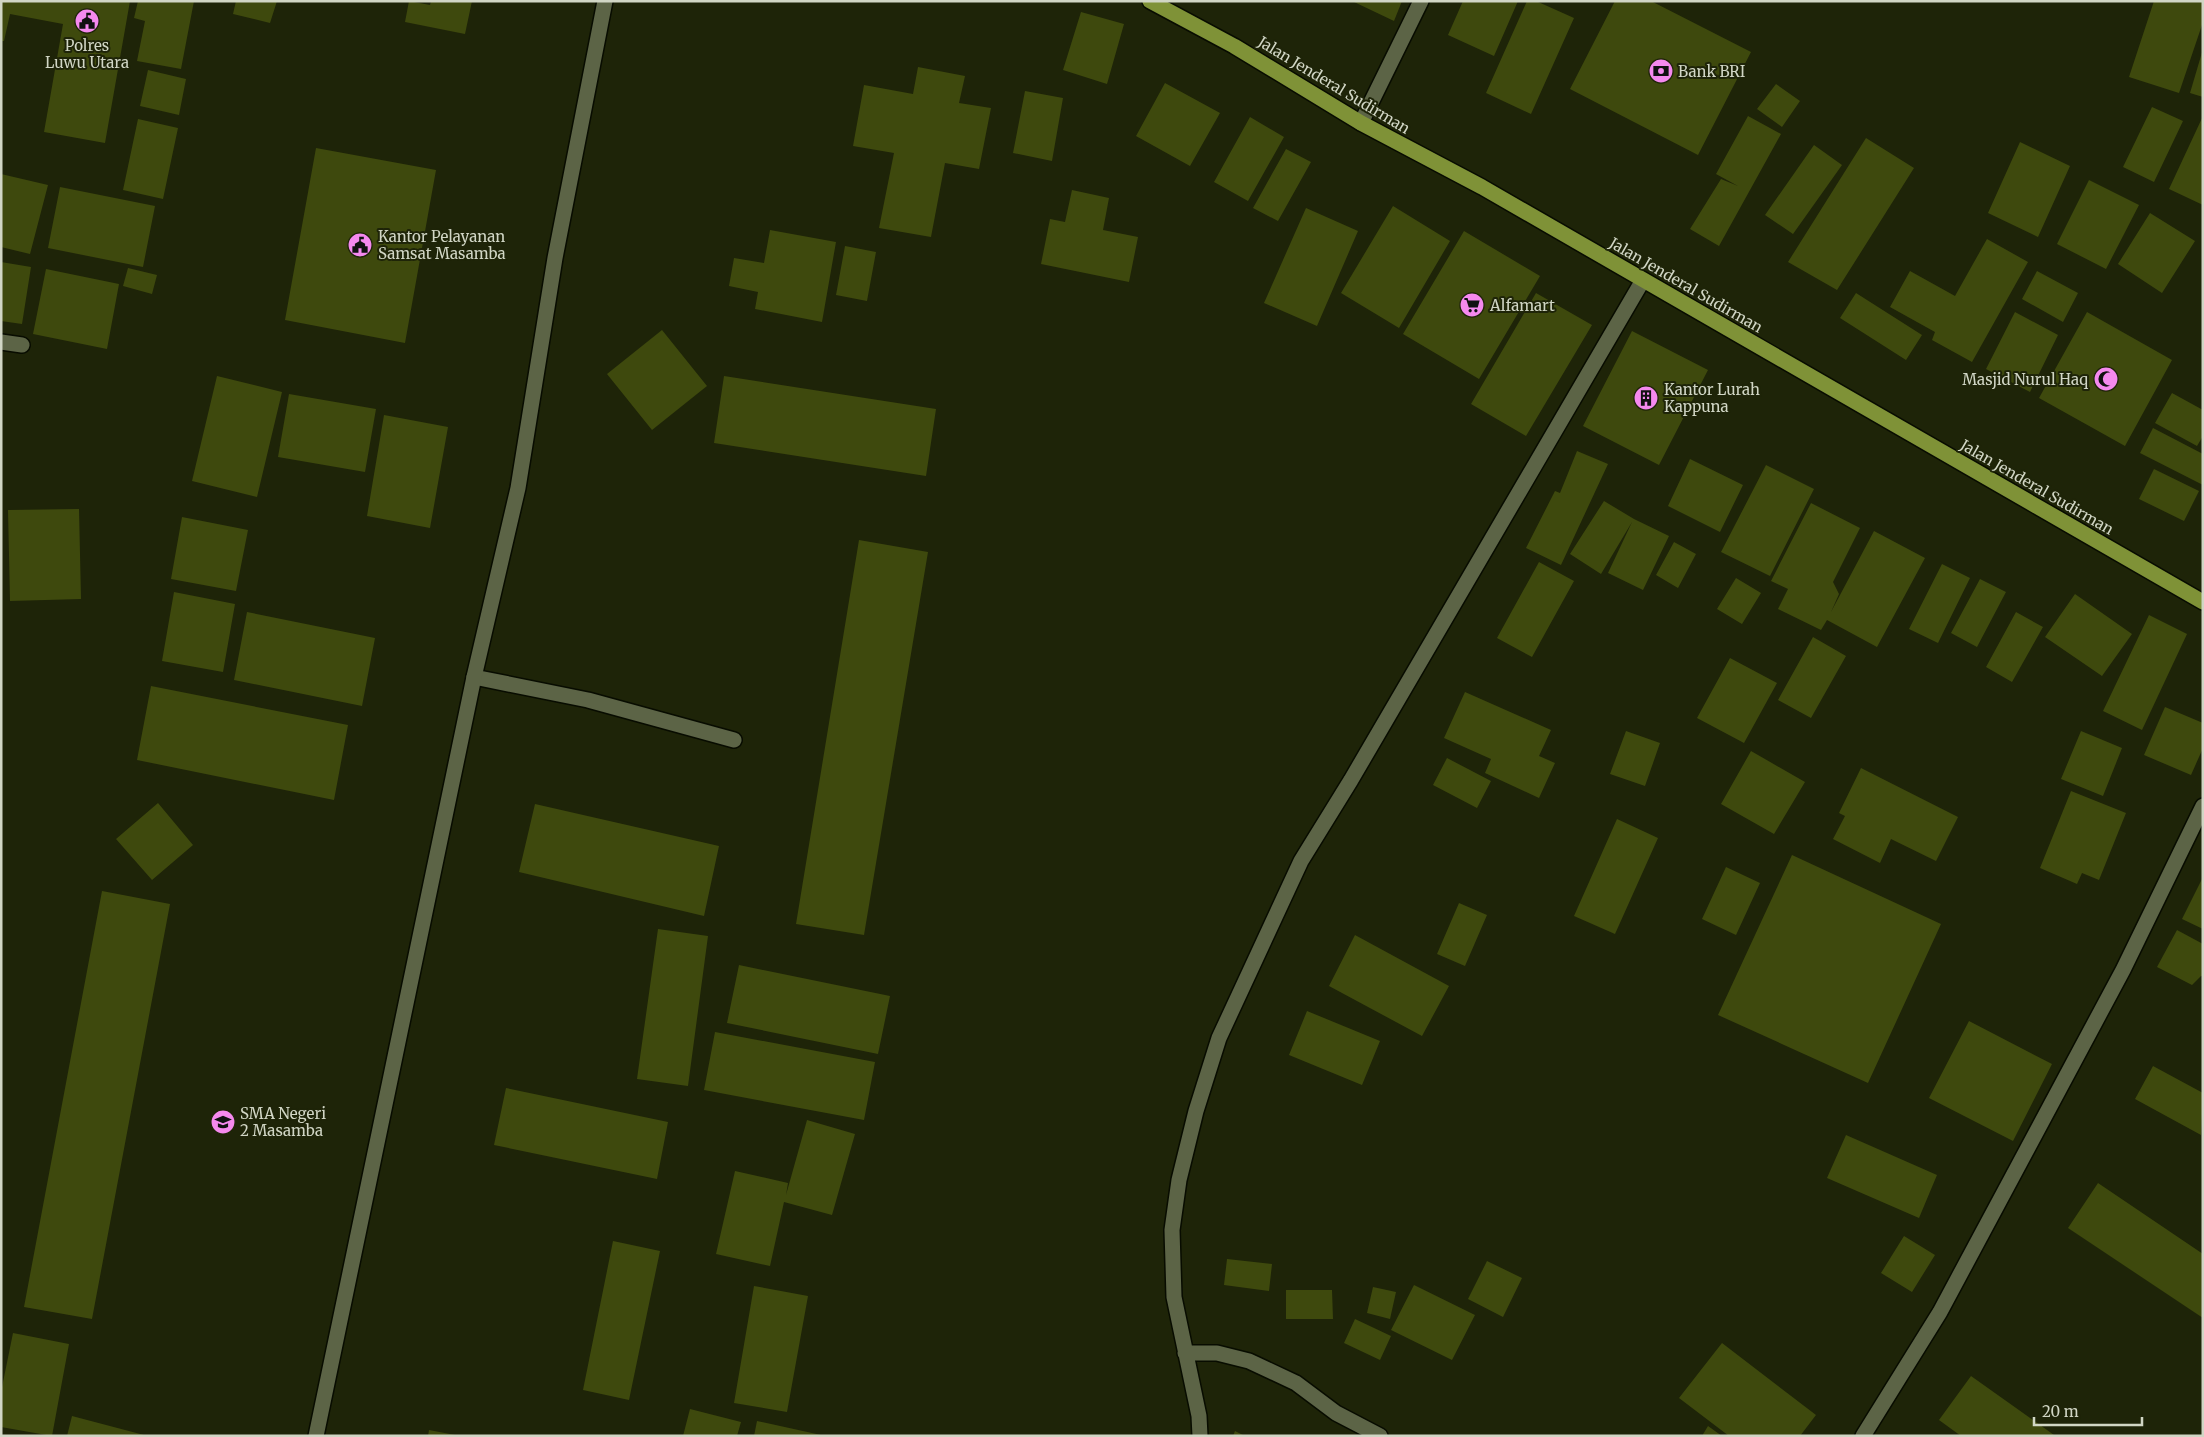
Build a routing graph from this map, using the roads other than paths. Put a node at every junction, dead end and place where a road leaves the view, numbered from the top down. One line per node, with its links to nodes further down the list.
1 (604, 1): 9 (street)
2 (1150, 1): 4 (highway, Jalan Jenderal Sudirman)
3 (1421, 1): 4 (street)
4 (1362, 123): 5 (highway, Jalan Jenderal Sudirman)
5 (1643, 280): 8 (highway, Jalan Jenderal Sudirman); 12 (street)
6 (1, 342): 7 (street)
7 (22, 345)
8 (2203, 602)
9 (474, 677): 10 (street); 13 (street)
10 (734, 740)
11 (2203, 806): 16 (street)
12 (1185, 1353): 14 (street); 15 (street)
13 (316, 1436)
14 (1200, 1436)
15 (1380, 1436)
16 (1863, 1436)

